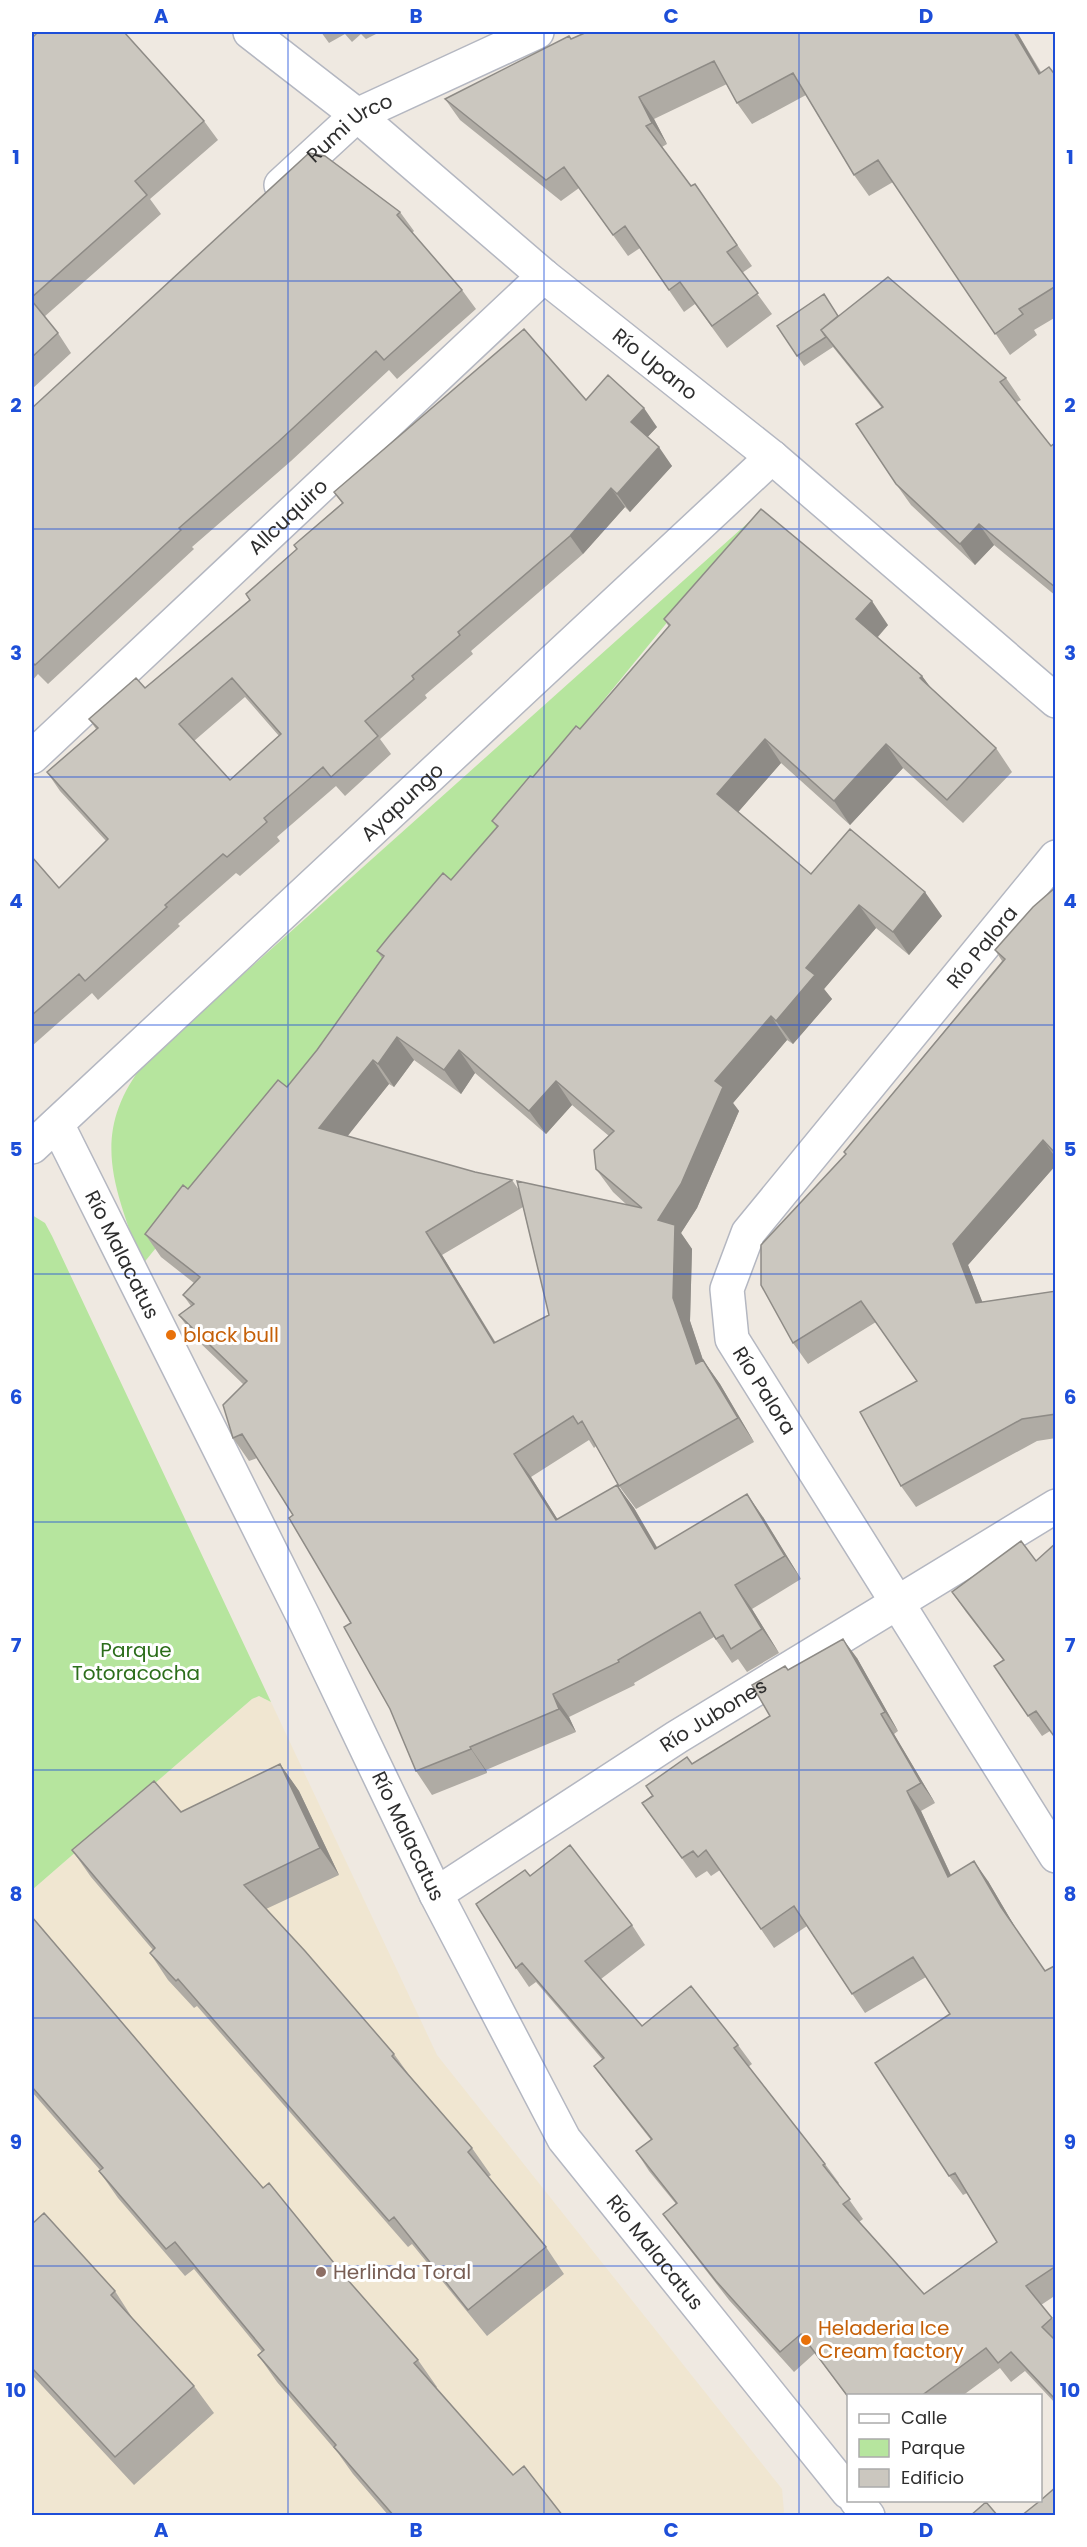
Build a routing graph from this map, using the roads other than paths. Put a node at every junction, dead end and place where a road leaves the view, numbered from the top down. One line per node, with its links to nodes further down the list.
1 (250, 32): 3 (street, Río Upano)
2 (537, 32): 3 (street, Rumi Urco)
3 (357, 115): 4 (street, Rumi Urco); 5 (street, Río Upano)
4 (260, 204)
5 (544, 276): 6 (street, Río Upano); 8 (street, Allcuquiro)
6 (772, 457): 7 (street, Río Upano); 10 (street, Ayapungo)
7 (1056, 701)
8 (32, 757)
9 (1056, 857): 13 (street, Río Palora)
10 (57, 1124): 11 (street, Ayapungo); 15 (street, Río Malacatus)
11 (32, 1147)
12 (1056, 1506): 13 (street, Río Jubones)
13 (896, 1602): 14 (street, Río Palora); 15 (street, Río Jubones)
14 (1056, 1856)
15 (436, 1894): 16 (street, Río Malacatus)
16 (847, 2492)

